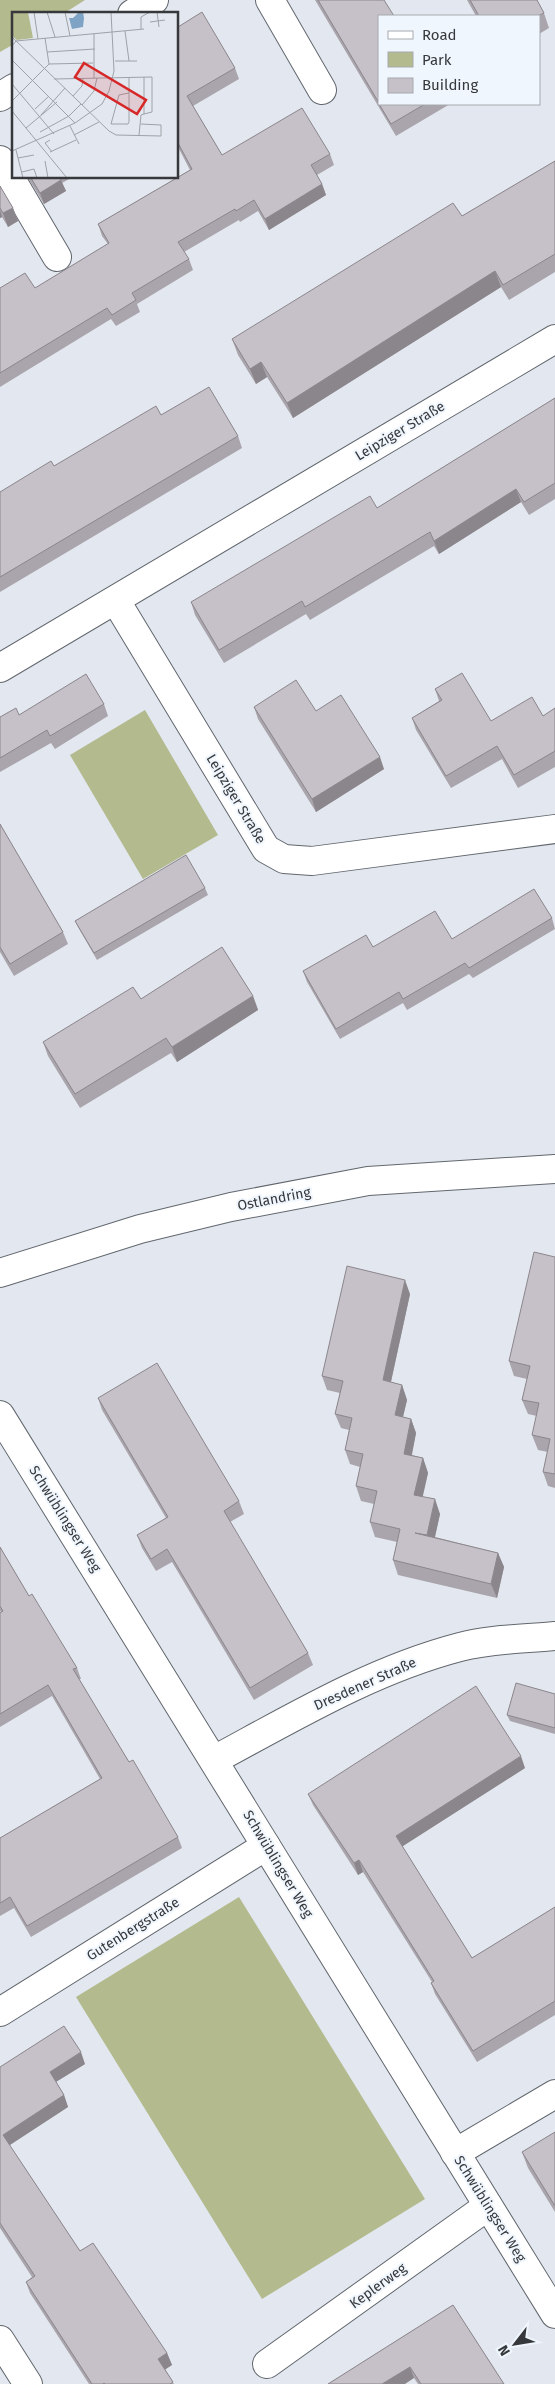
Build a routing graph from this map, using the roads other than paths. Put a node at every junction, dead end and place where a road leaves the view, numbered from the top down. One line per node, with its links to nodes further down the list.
1 (154, 0): 3 (street)
2 (270, 0): 5 (street)
3 (135, 12)
4 (12, 89): 6 (street)
5 (322, 90)
6 (0, 97)
7 (0, 160): 8 (street)
8 (57, 258)
9 (555, 338): 10 (street, Leipziger Straße)
10 (116, 601): 11 (street, Leipziger Straße); 12 (street, Leipziger Straße)
11 (0, 668)
12 (555, 829)
13 (555, 1169): 14 (street, Ostlandring)
14 (0, 1273)
15 (0, 1415): 17 (street, Schwüblingser Weg)
16 (555, 1636): 17 (street, Dresdener Straße)
17 (214, 1760): 18 (street, Schwüblingser Weg)
18 (266, 1846): 19 (street, Gutenbergstraße); 21 (street, Schwüblingser Weg)
19 (0, 2012)
20 (555, 2094): 21 (street)
21 (455, 2152): 22 (street, Schwüblingser Weg)
22 (488, 2206): 23 (street, Schwüblingser Weg); 25 (street, Keplerweg)
23 (555, 2314)
24 (0, 2340): 26 (street)
25 (267, 2364)
26 (28, 2384)

